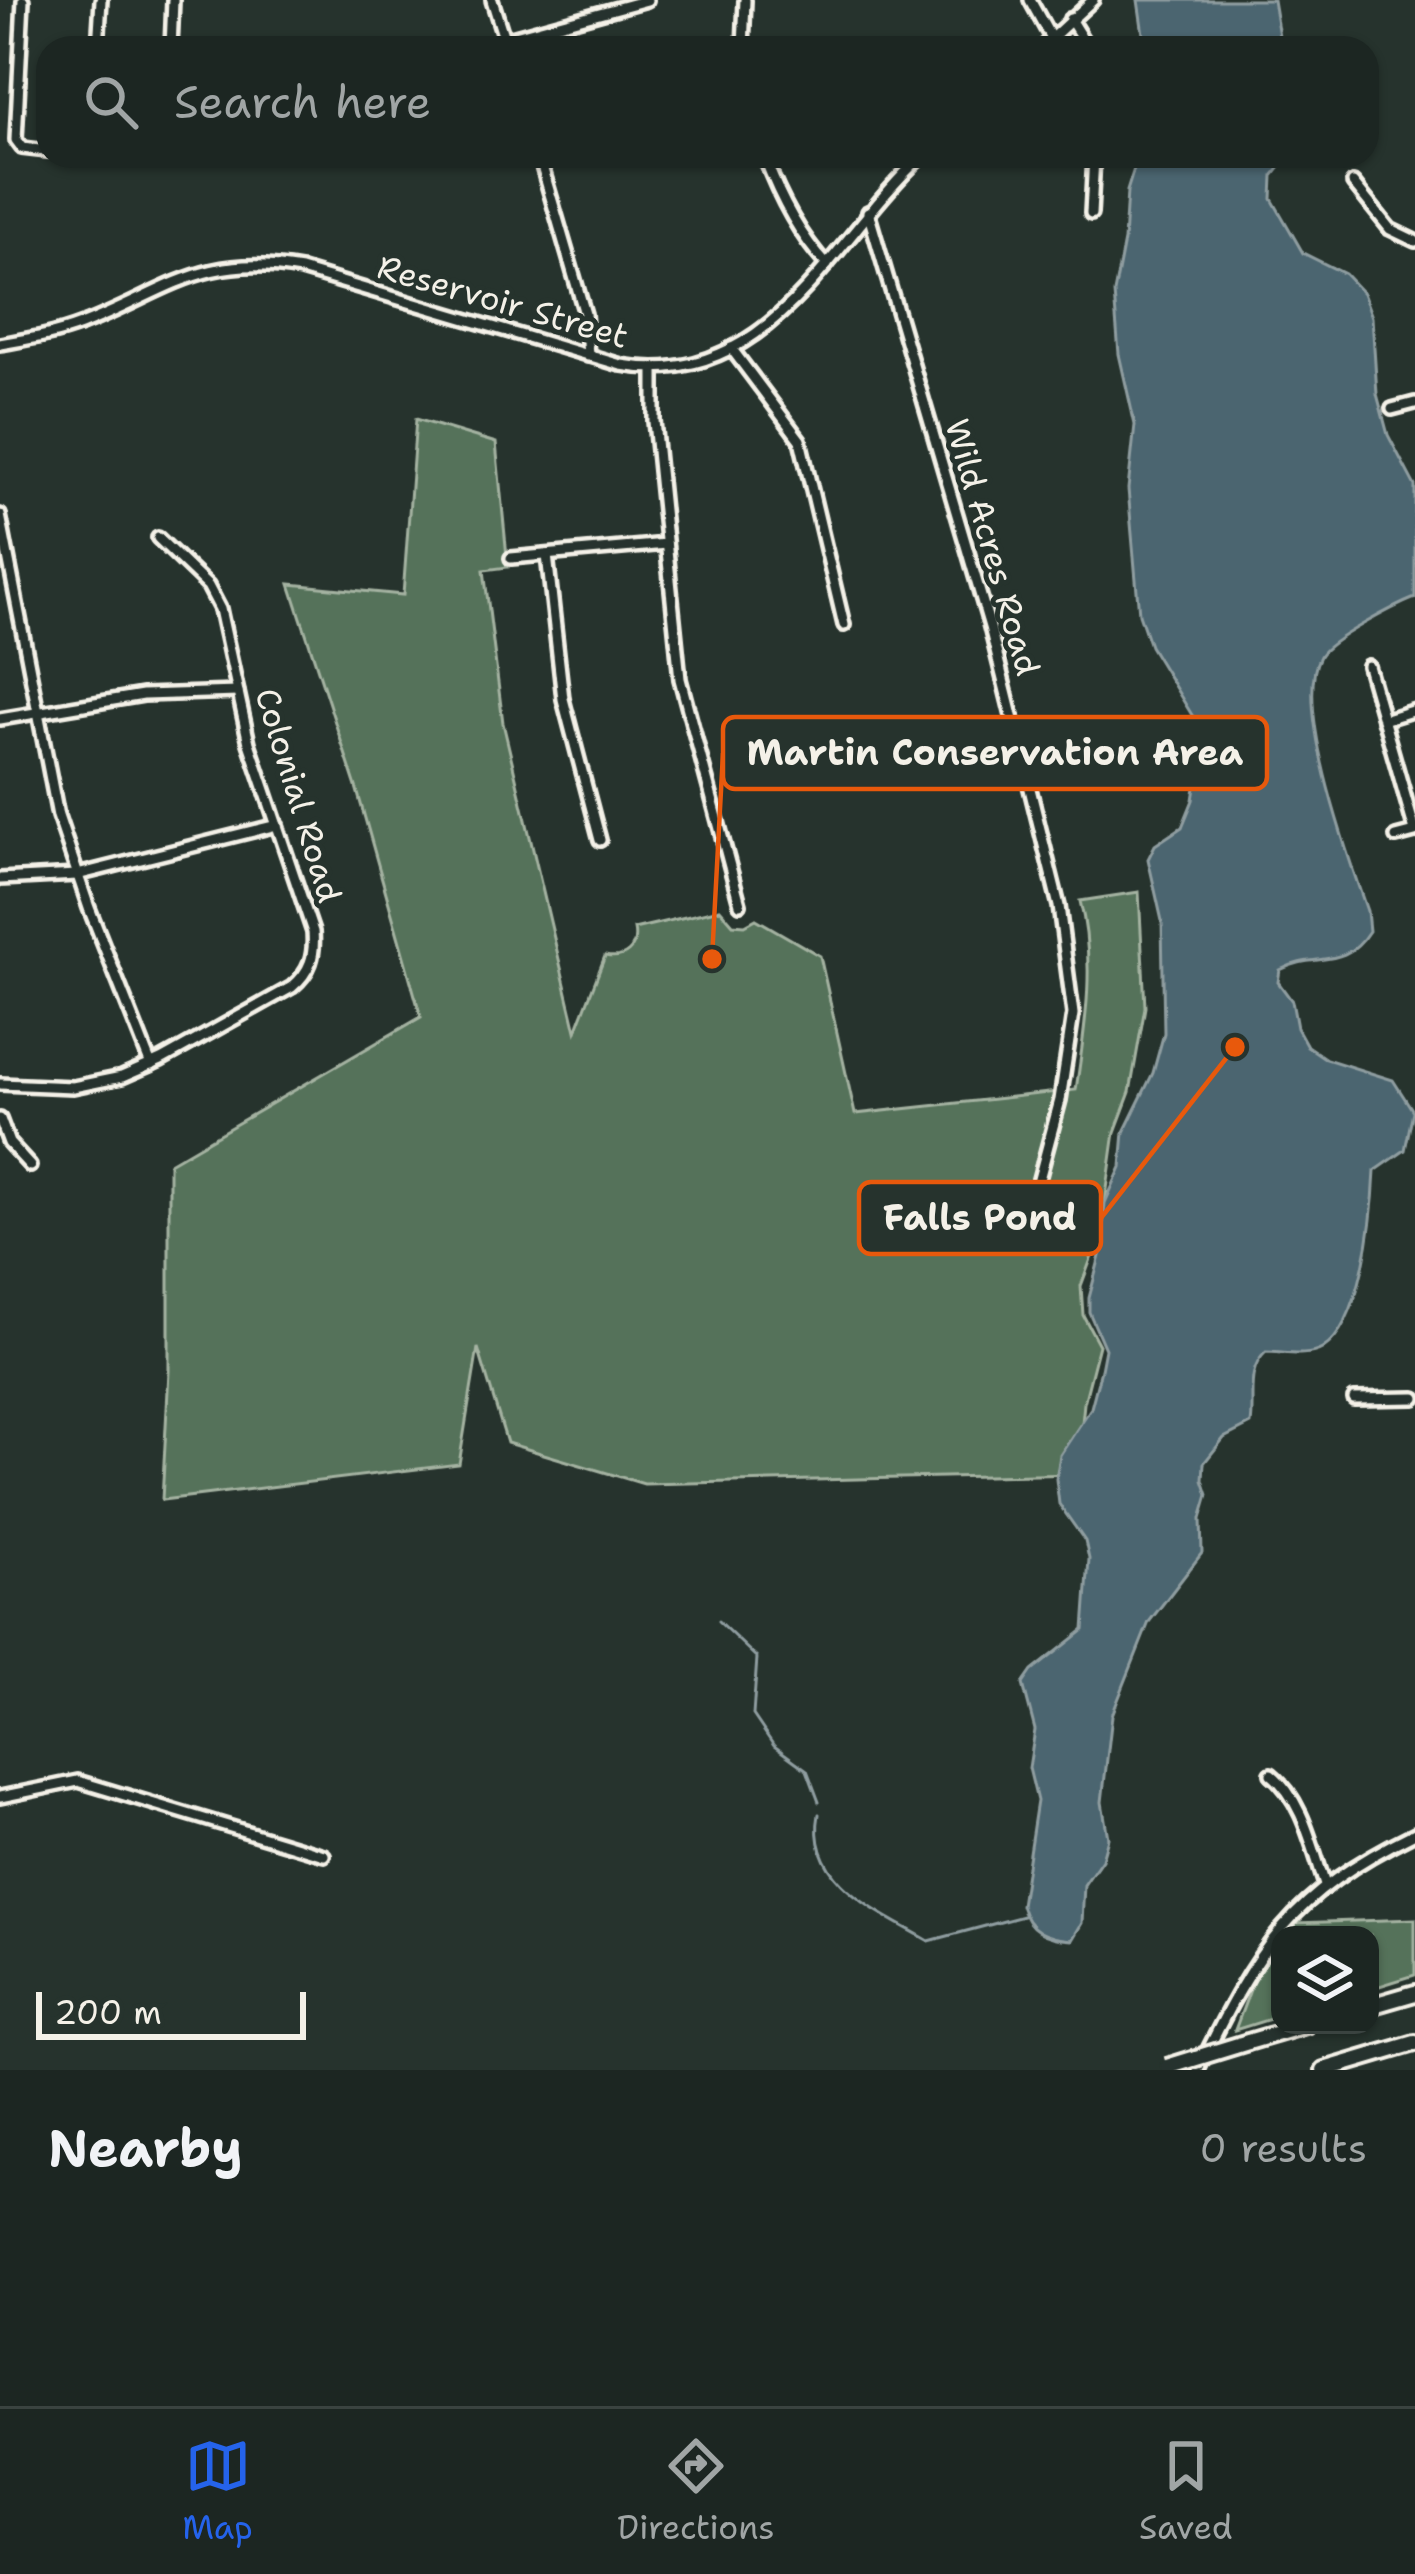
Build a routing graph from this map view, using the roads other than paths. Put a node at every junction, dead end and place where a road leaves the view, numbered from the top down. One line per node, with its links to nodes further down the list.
1 (23, 0): 18 (street)
2 (100, 0): 10 (street)
3 (173, 0): 11 (street)
4 (492, 0): 12 (street)
5 (647, 0): 13 (street)
6 (745, 0): 14 (street)
7 (1030, 0): 15 (street)
8 (1093, 0): 9 (street)
9 (1070, 20): 16 (street); 17 (street)
10 (98, 36)
11 (171, 36)
12 (503, 36)
13 (528, 36)
14 (744, 36)
15 (1050, 36)
16 (1053, 36)
17 (1080, 36)
18 (36, 150)
19 (542, 168): 30 (street)
20 (769, 168): 27 (street)
21 (910, 168): 24 (street, Reservoir Street)
22 (1093, 168): 25 (street)
23 (1353, 183): 26 (street)
24 (868, 211): 27 (street, Reservoir Street); 57 (street, Wild Acres Road)
25 (1091, 214)
26 (1415, 241)
27 (827, 265): 29 (street, Reservoir Street)
28 (0, 344): 30 (street, Reservoir Street)
29 (731, 348): 31 (street, Reservoir Street); 39 (street)
30 (588, 356): 31 (street, Reservoir Street)
31 (654, 370): 36 (street)
32 (1415, 403): 33 (street)
33 (1392, 409)
34 (0, 515): 43 (street)
35 (158, 538): 41 (street, Colonial Road)
36 (666, 544): 37 (street); 52 (street)
37 (547, 556): 38 (street); 49 (street)
38 (511, 558)
39 (844, 625)
40 (1368, 666): 45 (street)
41 (238, 692): 43 (street); 46 (street, Colonial Road)
42 (1415, 710): 45 (street)
43 (37, 713): 44 (street); 50 (street)
44 (0, 719)
45 (1383, 720): 47 (street)
46 (277, 825): 50 (street); 53 (street, Colonial Road)
47 (1415, 831): 48 (street)
48 (1396, 837)
49 (600, 840)
50 (76, 874): 51 (street); 53 (street)
51 (0, 879)
52 (740, 904)
53 (151, 1065): 54 (street, Colonial Road)
54 (0, 1084)
55 (0, 1119): 56 (street)
56 (30, 1166)
57 (1037, 1183)
58 (1415, 1398): 59 (street)
59 (1354, 1399)
60 (1271, 1774): 64 (street)
61 (0, 1797): 63 (street)
62 (1415, 1833): 64 (street)
63 (324, 1855)
64 (1325, 1885): 70 (street)
65 (1415, 1993): 66 (highway)
66 (1379, 2003)
67 (1275, 2034): 69 (highway, bridge)
68 (1415, 2043): 71 (highway)
69 (1163, 2068)
70 (1198, 2070)
71 (1324, 2070)

